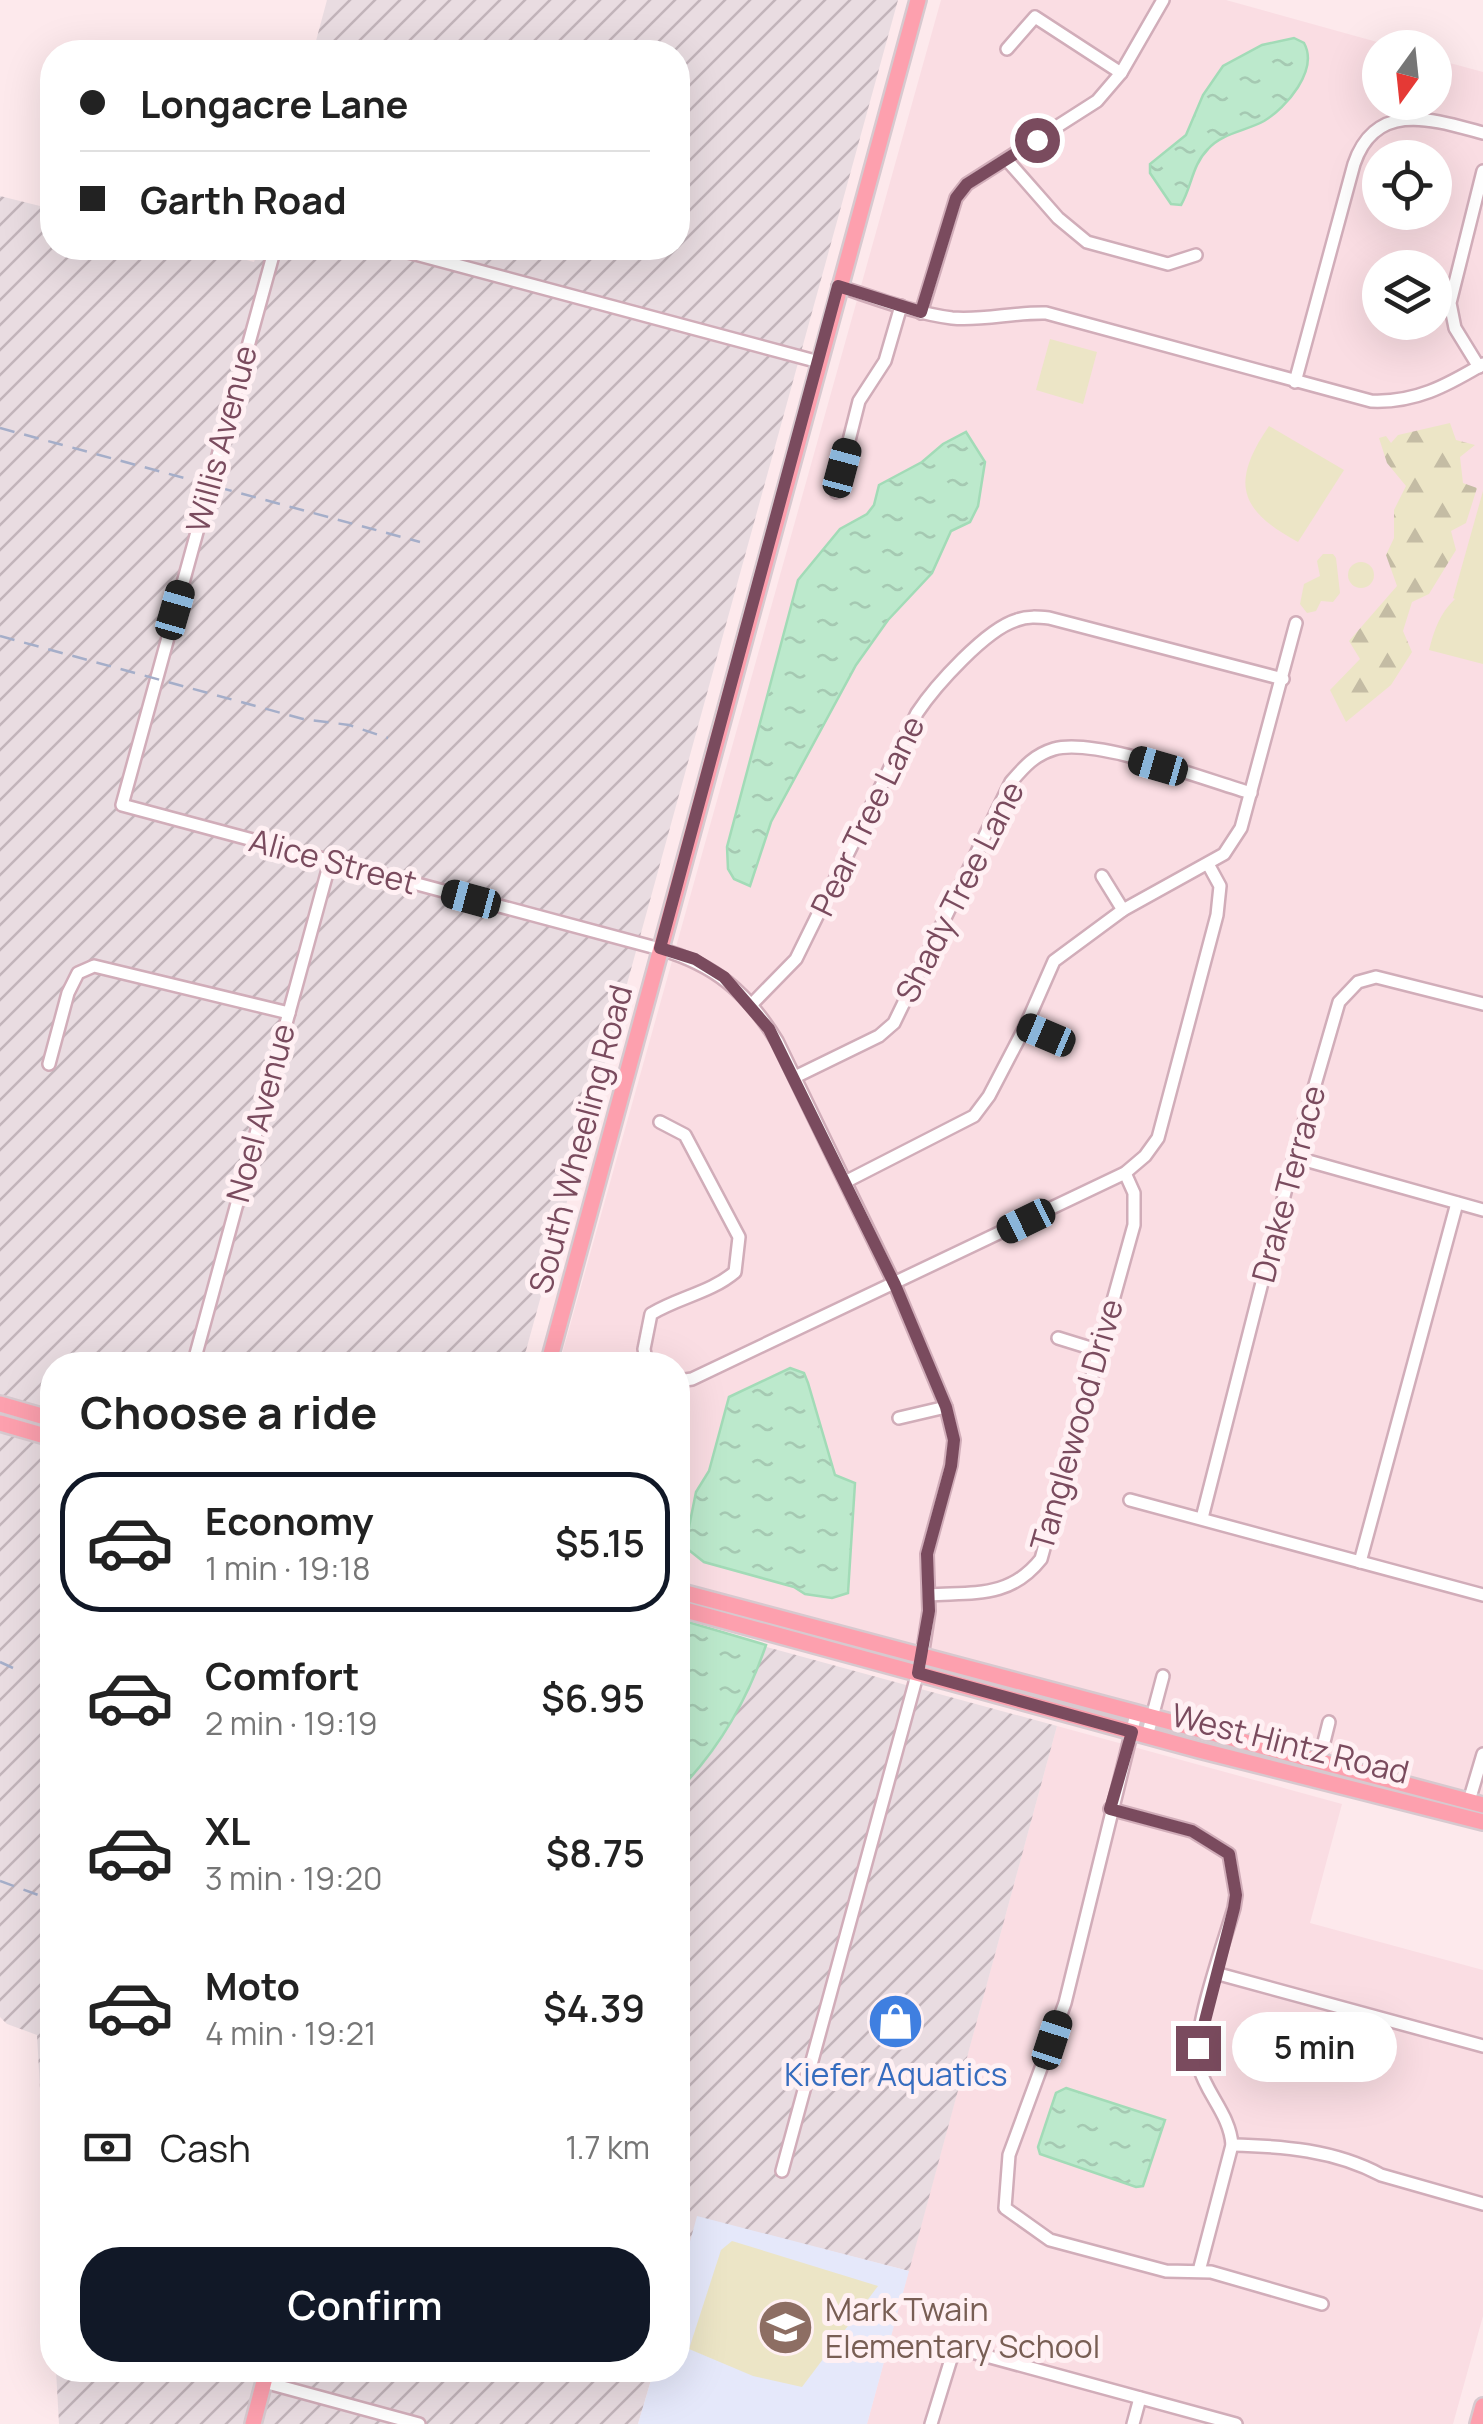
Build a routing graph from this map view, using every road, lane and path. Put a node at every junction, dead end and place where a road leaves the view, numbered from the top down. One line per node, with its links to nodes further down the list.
1 (918, 0): 11 (main road, South Wheeling Road)
2 (1164, 0): 4 (street)
3 (1006, 49): 4 (street)
4 (1120, 74): 6 (street)
5 (1483, 134): 16 (street)
6 (1007, 160): 8 (street); 13 (street)
7 (1483, 172): 15 (street)
8 (1196, 255)
9 (273, 260): 21 (street, Willis Avenue)
10 (438, 260): 14 (street)
11 (838, 286): 12 (street); 14 (main road, South Wheeling Road)
12 (901, 306): 13 (street); 17 (street)
13 (921, 312): 16 (street)
14 (819, 362): 26 (main road, South Wheeling Road)
15 (1481, 366): 16 (street)
16 (1295, 382)
17 (836, 492)
18 (1296, 624): 19 (street)
19 (1282, 679): 20 (street); 28 (street, Pear Tree Lane)
20 (1251, 793): 23 (street); 33 (street, Shady Tree Lane)
21 (122, 805): 22 (street, Alice Street)
22 (330, 862): 26 (street, Alice Street); 29 (street, Noel Avenue)
23 (1208, 864): 25 (street); 36 (street)
24 (1102, 876): 25 (street)
25 (1122, 910): 30 (street)
26 (660, 948): 28 (street, Alice Street); 44 (main road, South Wheeling Road)
27 (1483, 1004): 35 (street, Drake Terrace)
28 (751, 1006): 33 (street, Alice Street)
29 (289, 1013): 32 (street); 43 (street, Noel Avenue)
30 (1025, 1026): 31 (street); 37 (street)
31 (1066, 1044)
32 (49, 1064)
33 (795, 1077): 37 (street, Alice Street)
34 (660, 1122): 45 (street)
35 (1294, 1157): 38 (street); 54 (street, Drake Terrace)
36 (1125, 1174): 40 (street); 42 (street, Tanglewood Drive)
37 (846, 1180): 40 (street, Alice Street)
38 (1457, 1203): 39 (street); 55 (street)
39 (1483, 1210)
40 (895, 1285): 46 (street); 48 (street, Alice Street)
41 (1058, 1338): 42 (street)
42 (1100, 1351): 57 (street, Tanglewood Drive)
43 (196, 1352)
44 (551, 1352)
45 (645, 1352)
46 (690, 1379)
47 (0, 1404): 49 (main road)
48 (946, 1407): 50 (street); 57 (street, Alice Street)
49 (40, 1416)
50 (899, 1418)
51 (0, 1423): 52 (main road)
52 (40, 1435)
53 (1130, 1500): 54 (street)
54 (1202, 1518): 55 (street)
55 (1360, 1562): 58 (street)
56 (690, 1595): 60 (main road, West Hintz Road)
57 (929, 1595): 60 (street, Alice Street)
58 (1483, 1596)
59 (690, 1611): 60 (main road, West Hintz Road)
60 (920, 1665): 62 (main road, West Hintz Road); 64 (main road, West Hintz Road); 73 (street, Alice Street)
61 (1163, 1676): 62 (street)
62 (1144, 1716): 64 (street); 66 (main road, West Hintz Road)
63 (1329, 1722): 66 (street)
64 (1140, 1734): 68 (street); 69 (main road, West Hintz Road)
65 (1483, 1754): 67 (street)
66 (1319, 1762): 67 (main road, West Hintz Road)
67 (1476, 1803)
68 (1110, 1809): 70 (street); 75 (street)
69 (1483, 1822)
70 (1216, 1974): 71 (street); 72 (street)
71 (1483, 2046)
72 (1232, 2145): 74 (street); 75 (street)
73 (782, 2171)
74 (1483, 2204)
75 (1199, 2272): 76 (street)
76 (1322, 2304)
77 (264, 2382): 80 (main road)
78 (285, 2382): 81 (street)
79 (1140, 2398): 82 (street); 83 (street); 84 (street)
80 (253, 2424)
81 (419, 2424)
82 (931, 2424)
83 (1133, 2424)
84 (1236, 2424)

